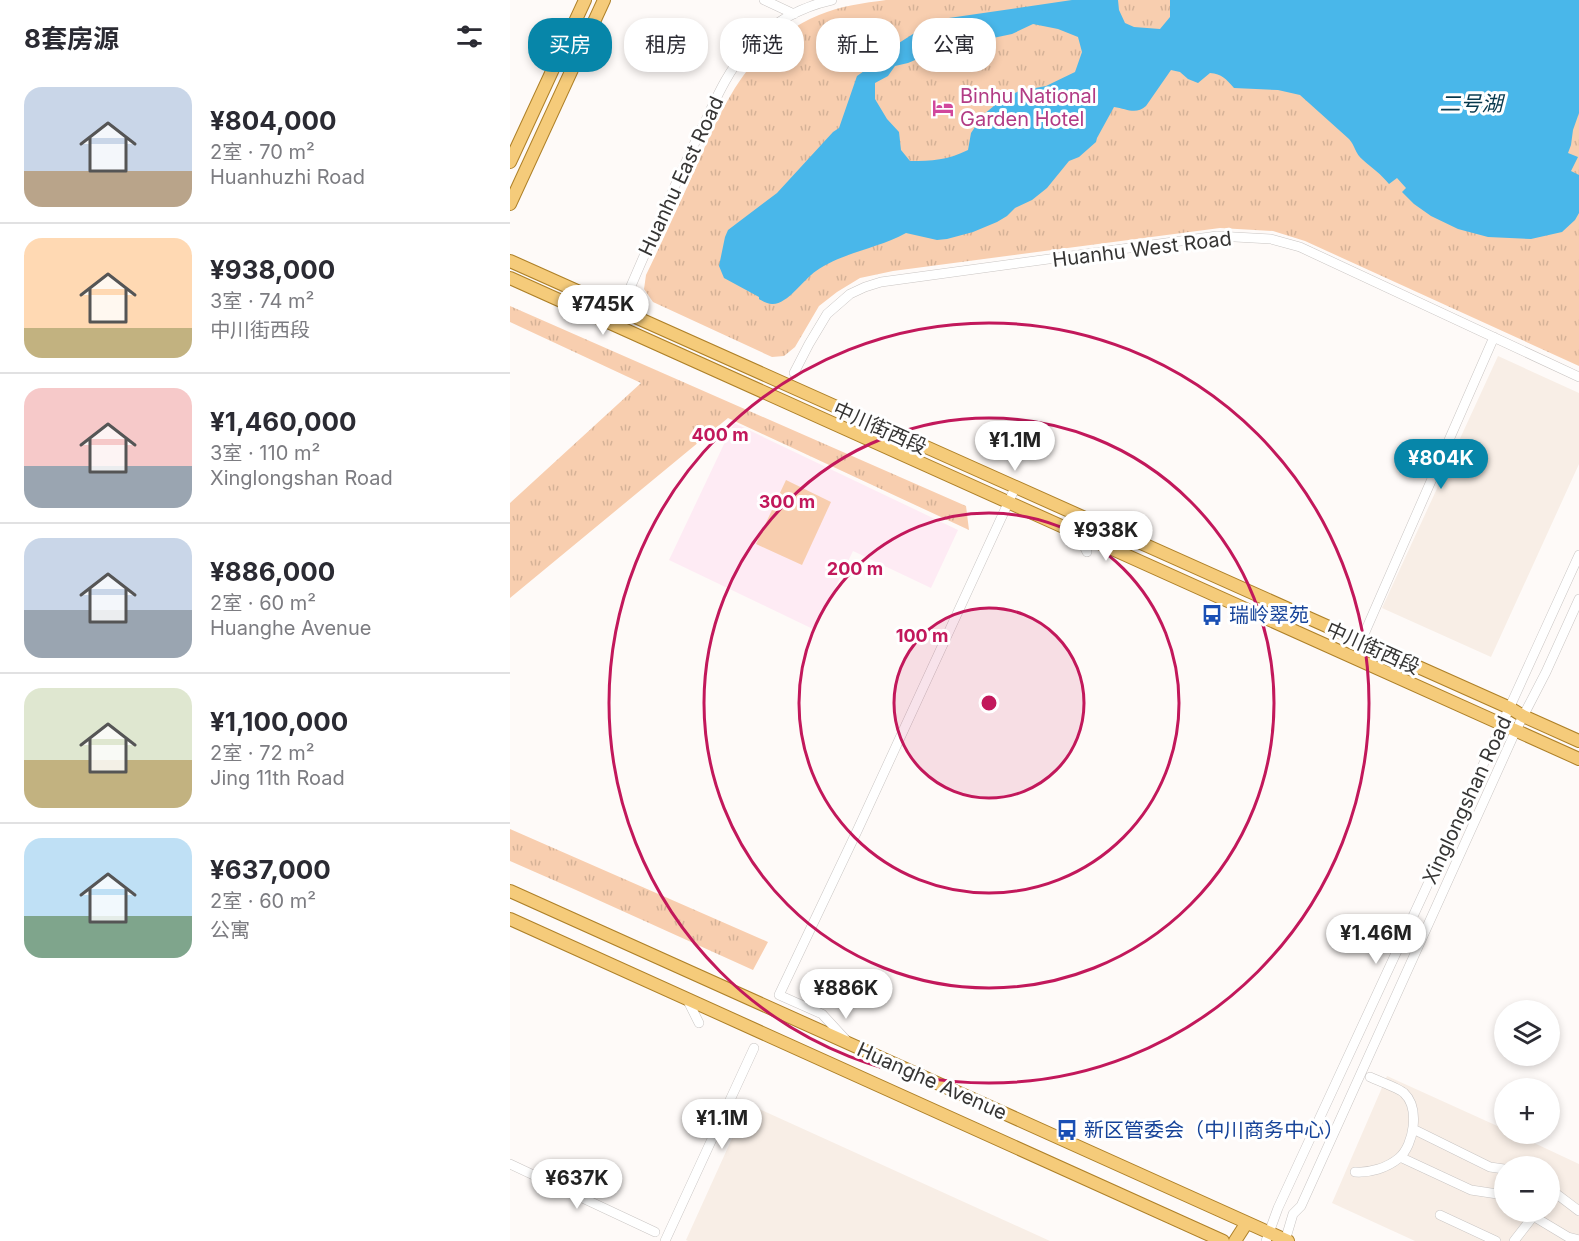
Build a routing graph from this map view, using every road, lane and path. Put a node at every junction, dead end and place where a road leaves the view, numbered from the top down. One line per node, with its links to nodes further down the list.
1 (585, 0): 6 (main road)
2 (604, 0): 7 (main road)
3 (764, 0): 5 (street)
4 (832, 0): 5 (street, Huanhu East Road)
5 (794, 14): 10 (street, Huanhu East Road)
6 (510, 162)
7 (510, 204)
8 (510, 261): 14 (main road, 中川街西段)
9 (510, 278): 15 (main road, 中川街西段)
10 (625, 300)
11 (1494, 337): 12 (street, Huanhu West Road); 13 (street, Huanhu West Road); 20 (street)
12 (794, 374)
13 (1579, 377)
14 (1015, 488): 15 (street); 21 (main road, 中川街西段)
15 (1008, 502): 16 (main road, 中川街西段); 33 (street)
16 (1078, 534): 17 (street); 23 (main road, 中川街西段)
17 (1087, 552)
18 (1579, 555): 21 (street, Xinglongshan Road)
19 (1579, 599): 22 (street, Xinglongshan Road)
20 (1365, 632)
21 (1510, 708): 22 (main road, 中川街西段); 23 (street, Xinglongshan Road)
22 (1523, 716): 24 (street, Xinglongshan Road); 25 (main road, 中川街西段)
23 (1502, 724): 24 (main road, 中川街西段); 43 (street, Xinglongshan Road)
24 (1516, 730): 27 (main road, 中川街西段); 45 (street, Xinglongshan Road)
25 (1555, 731): 26 (main road, 中川街西段); 27 (main road)
26 (1579, 741)
27 (1548, 745): 28 (main road, 中川街西段)
28 (1579, 759)
29 (510, 891): 33 (main road, Huanghe Avenue)
30 (510, 919): 31 (main road, Huanghe Avenue)
31 (687, 999): 32 (street); 55 (main road, Huanghe Avenue)
32 (699, 1023)
33 (849, 1044): 47 (main road, Huanghe Avenue)
34 (754, 1048): 54 (street)
35 (1370, 1077): 36 (street)
36 (1413, 1129): 37 (street); 39 (street)
37 (1400, 1157): 40 (street); 41 (street)
38 (510, 1164): 50 (street)
39 (1494, 1168)
40 (1355, 1172)
41 (1494, 1193)
42 (1560, 1200): 44 (street)
43 (1278, 1208): 45 (street); 51 (street, Xinglongshan Road)
44 (1579, 1212)
45 (1293, 1214): 52 (street, Xinglongshan Road)
46 (1440, 1215): 57 (street)
47 (1243, 1221): 51 (main road, Huanghe Avenue); 56 (main road)
48 (1527, 1222): 58 (street)
49 (1546, 1222): 53 (street)
50 (655, 1232)
51 (1268, 1237): 52 (main road, Huanghe Avenue)
52 (1286, 1240)
53 (1579, 1240)
54 (666, 1241)
55 (1223, 1241)
56 (1235, 1241)
57 (1496, 1241)
58 (1514, 1241)

